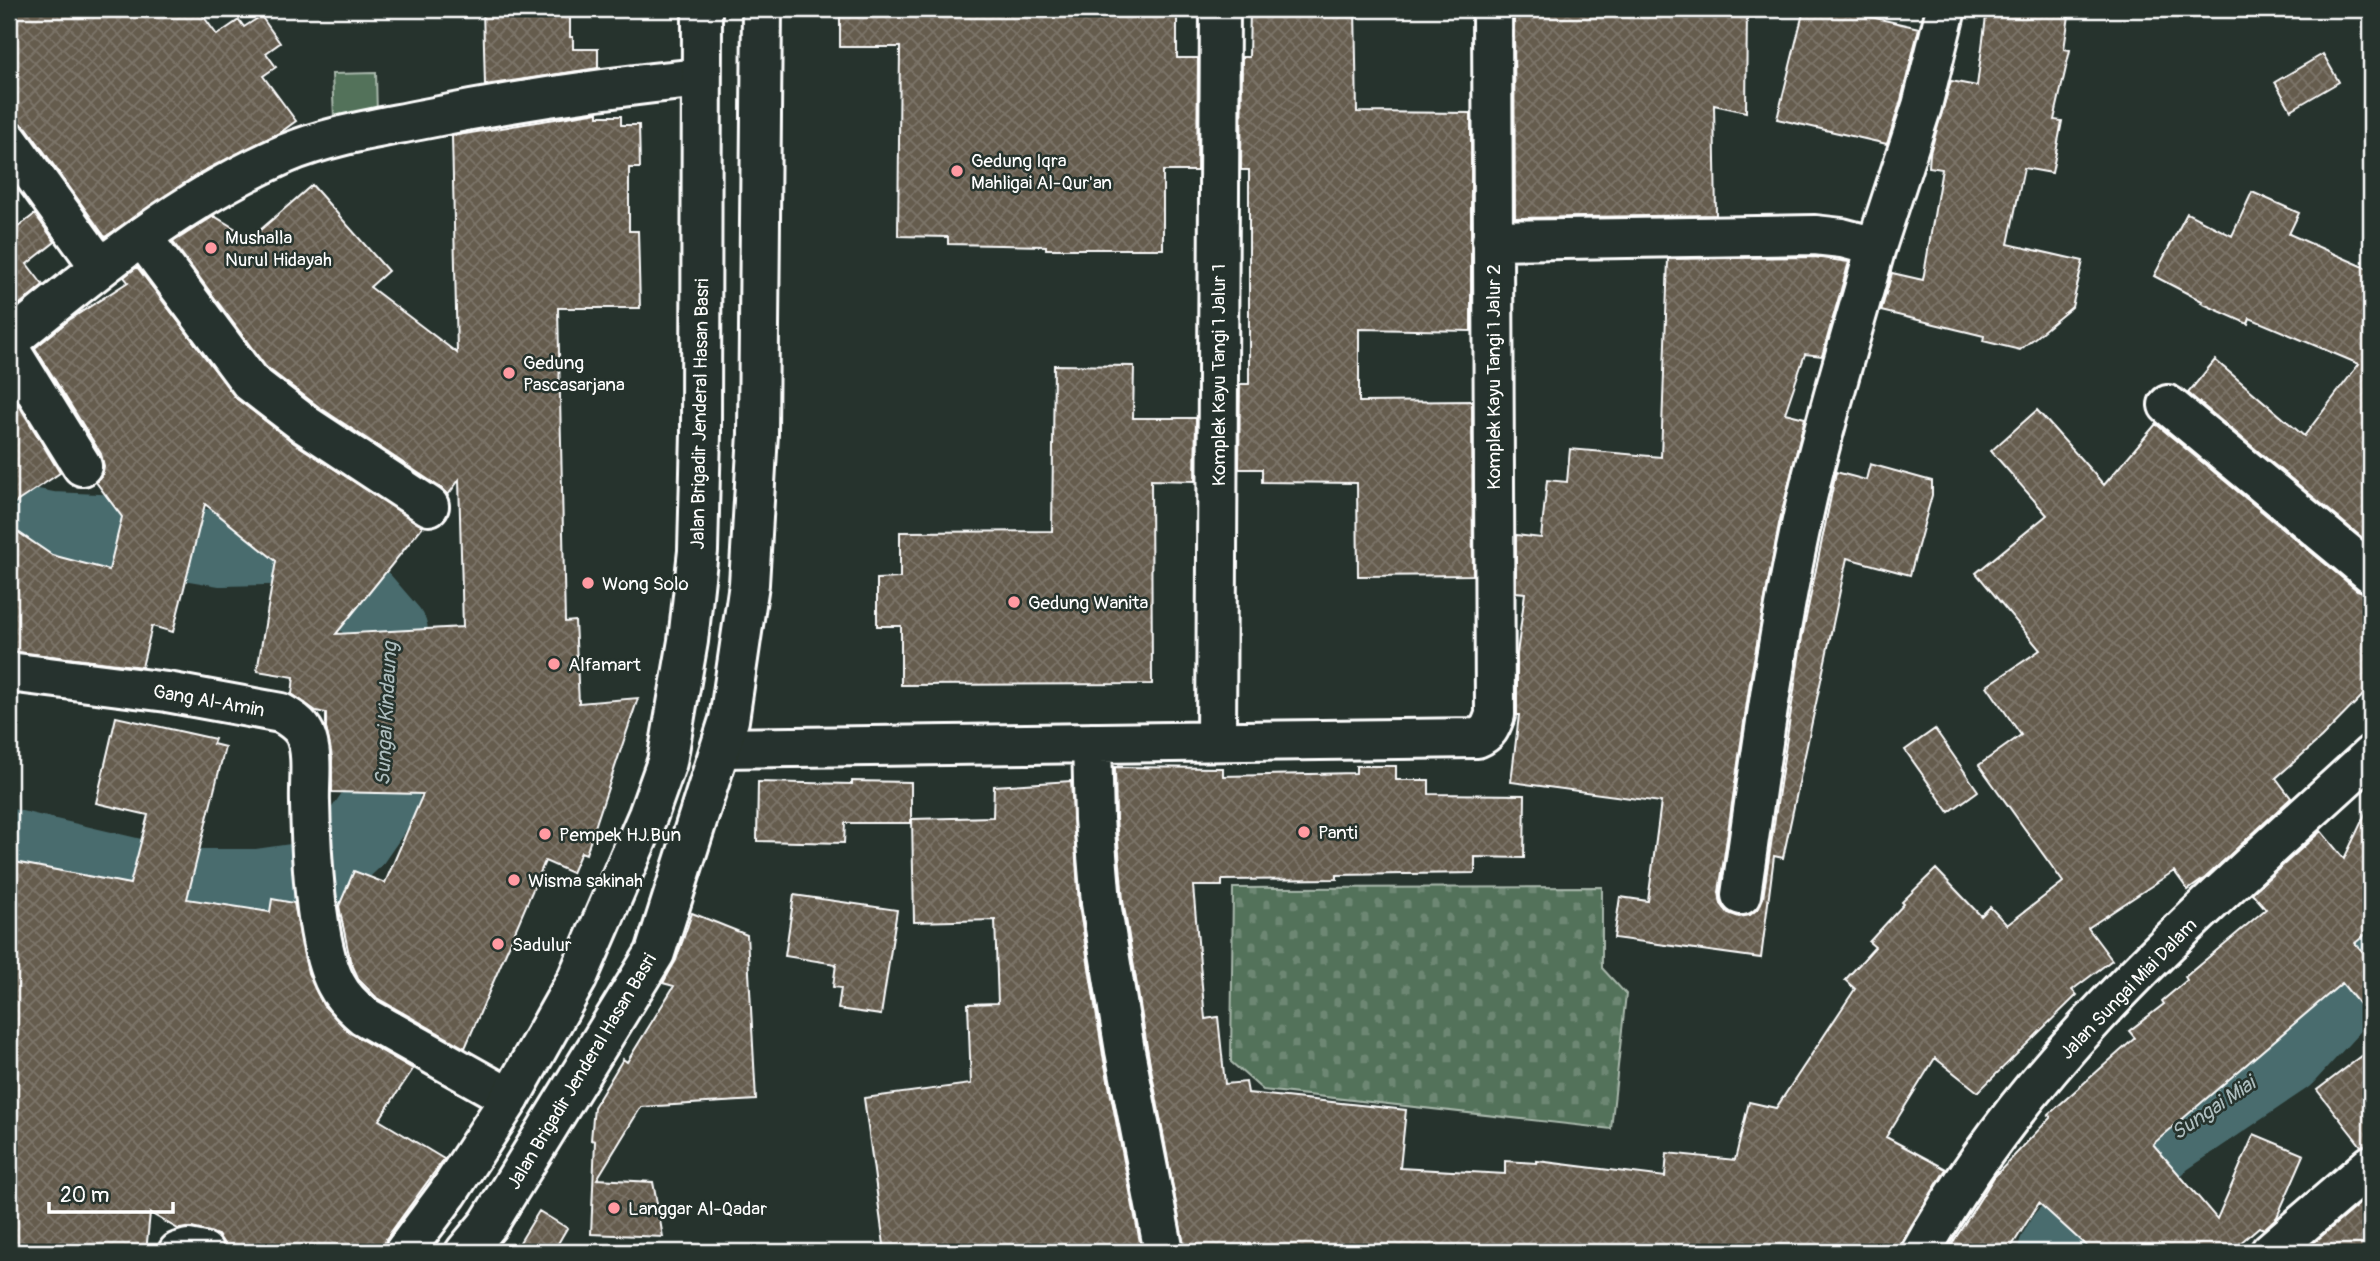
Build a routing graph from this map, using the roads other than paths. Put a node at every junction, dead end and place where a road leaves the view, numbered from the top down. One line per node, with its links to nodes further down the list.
1 (702, 9): 6 (main road, Jalan Brigadir Jenderal Hasan Basri)
2 (762, 9): 14 (main road, Jalan Brigadir Jenderal Hasan Basri)
3 (1220, 9): 19 (main road, Komplek Kayu Tangi 1 Jalur 1)
4 (1492, 9): 9 (main road, Komplek Kayu Tangi 1 Jalur 2)
5 (1946, 9): 10 (main road)
6 (701, 78): 8 (main road); 13 (main road, Jalan Brigadir Jenderal Hasan Basri)
7 (9, 141): 11 (main road)
8 (142, 237): 11 (main road); 16 (main road)
9 (1492, 240): 10 (main road); 19 (main road, Komplek Kayu Tangi 1 Jalur 2)
10 (1876, 247): 23 (main road)
11 (100, 267): 15 (main road)
12 (2168, 405): 17 (main road)
13 (701, 433): 14 (main road); 24 (main road, Jalan Brigadir Jenderal Hasan Basri)
14 (758, 434): 21 (main road, Jalan Brigadir Jenderal Hasan Basri)
15 (82, 467)
16 (429, 506)
17 (2371, 573)
18 (9, 672): 24 (main road, Gang Al-Amin)
19 (1216, 741): 20 (main road)
20 (1092, 743): 21 (main road); 30 (main road)
21 (721, 748): 29 (main road, Jalan Brigadir Jenderal Hasan Basri)
22 (2371, 755): 31 (main road, Jalan Sungai Miai Dalam)
23 (1741, 895)
24 (510, 1098): 28 (main road, Jalan Brigadir Jenderal Hasan Basri)
25 (2371, 1165): 32 (main road)
26 (178, 1252): 27 (main road)
27 (204, 1252)
28 (404, 1252)
29 (465, 1252)
30 (1164, 1252)
31 (1921, 1252)
32 (2270, 1252)

